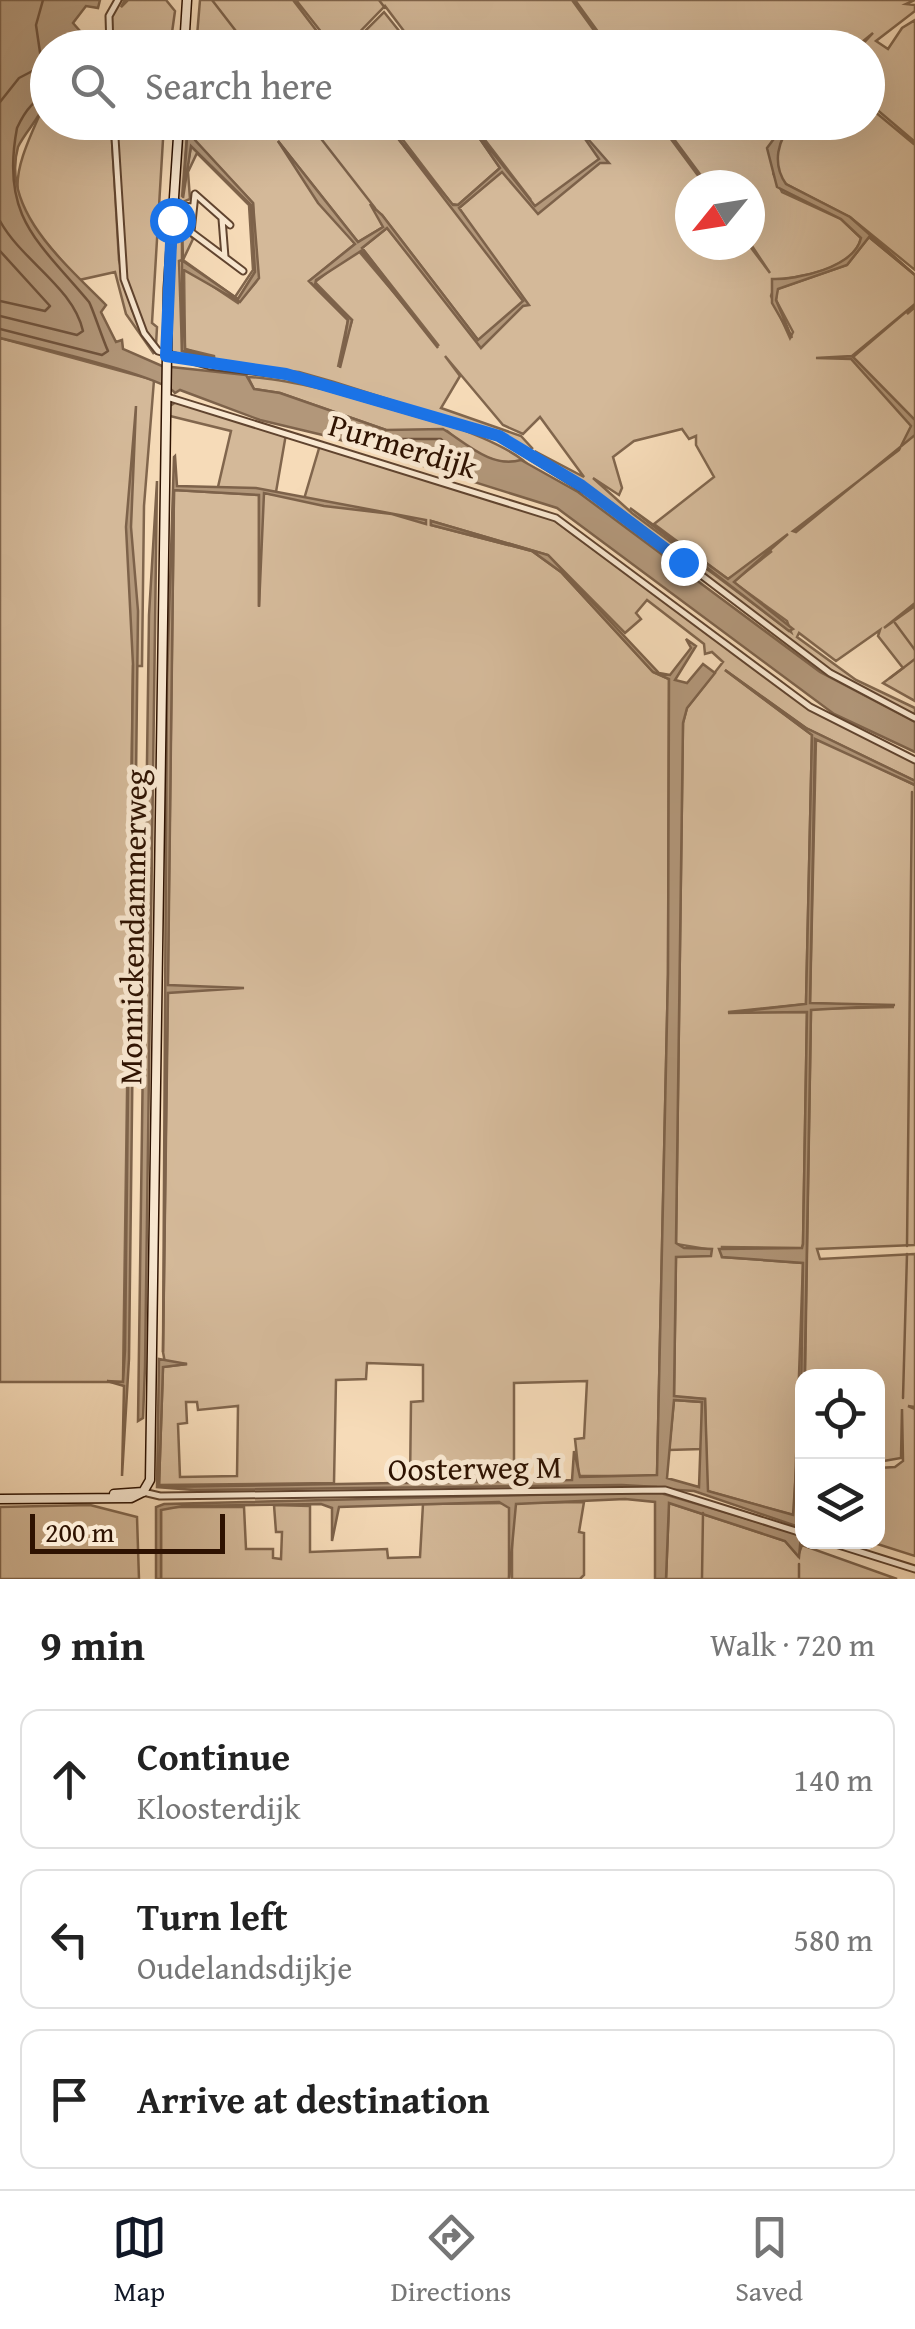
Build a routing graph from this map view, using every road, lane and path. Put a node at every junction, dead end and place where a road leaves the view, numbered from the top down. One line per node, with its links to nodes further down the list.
1 (118, 0): 3 (street)
2 (187, 0): 4 (street)
3 (109, 30)
4 (185, 30)
5 (115, 140): 15 (street)
6 (177, 140): 9 (street, Monnickendammerweg)
7 (190, 186): 8 (street)
8 (200, 194): 10 (street); 11 (street)
9 (173, 206): 10 (street); 15 (street, Monnickendammerweg)
10 (192, 207): 13 (street)
11 (221, 216): 12 (street); 13 (street)
12 (230, 225)
13 (224, 257): 14 (street)
14 (243, 270)
15 (166, 358): 16 (street, Monnickendammerweg); 17 (street)
16 (166, 394): 18 (street, Purmerdijk); 19 (street, Monnickendammerweg)
17 (915, 718)
18 (915, 760)
19 (144, 1492): 20 (street, Oosterweg M); 21 (street, Oosterweg M)
20 (0, 1499)
21 (795, 1531)
22 (851, 1549): 23 (street)
23 (915, 1569)

